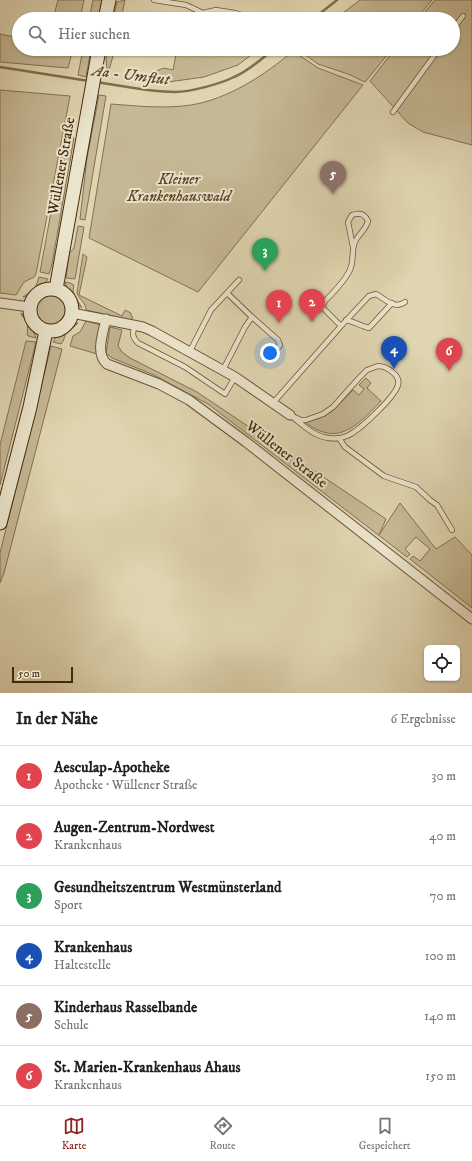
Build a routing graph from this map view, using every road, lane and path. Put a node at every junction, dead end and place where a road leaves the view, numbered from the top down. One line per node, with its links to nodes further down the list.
1 (109, 0): 3 (main road)
2 (154, 0): 4 (lane)
3 (106, 12)
4 (201, 12)
5 (207, 12): 6 (lane)
6 (229, 12)
7 (463, 16): 8 (lane)
8 (460, 20)
9 (99, 56): 14 (main road, Wüllener Straße)
10 (433, 56): 11 (lane)
11 (393, 112)
12 (353, 247): 12 (lane); 25 (lane)
13 (239, 280): 15 (lane)
14 (56, 289): 19 (main road); 20 (main road)
15 (227, 293): 21 (lane); 28 (lane)
16 (405, 302): 18 (lane)
17 (0, 303): 19 (street)
18 (392, 303): 23 (lane); 23 (lane)
19 (30, 307): 26 (main road)
20 (72, 314): 22 (street, Wüllener Straße); 26 (main road)
21 (252, 317): 27 (lane); 29 (lane)
22 (106, 319): 24 (street, Wüllener Straße); 36 (street, Wüllener Straße)
23 (346, 320): 25 (lane)
24 (135, 326): 28 (street, Wüllener Straße); 30 (lane)
25 (341, 326): 31 (lane)
26 (46, 330): 34 (main road)
27 (278, 349)
28 (190, 351): 29 (street, Wüllener Straße)
29 (223, 370): 30 (street, Wüllener Straße)
30 (235, 377): 31 (street, Wüllener Straße)
31 (273, 403): 32 (street, Wüllener Straße)
32 (290, 415): 33 (lane); 33 (lane)
33 (339, 438): 35 (lane)
34 (0, 524)
35 (452, 530)
36 (472, 619)

